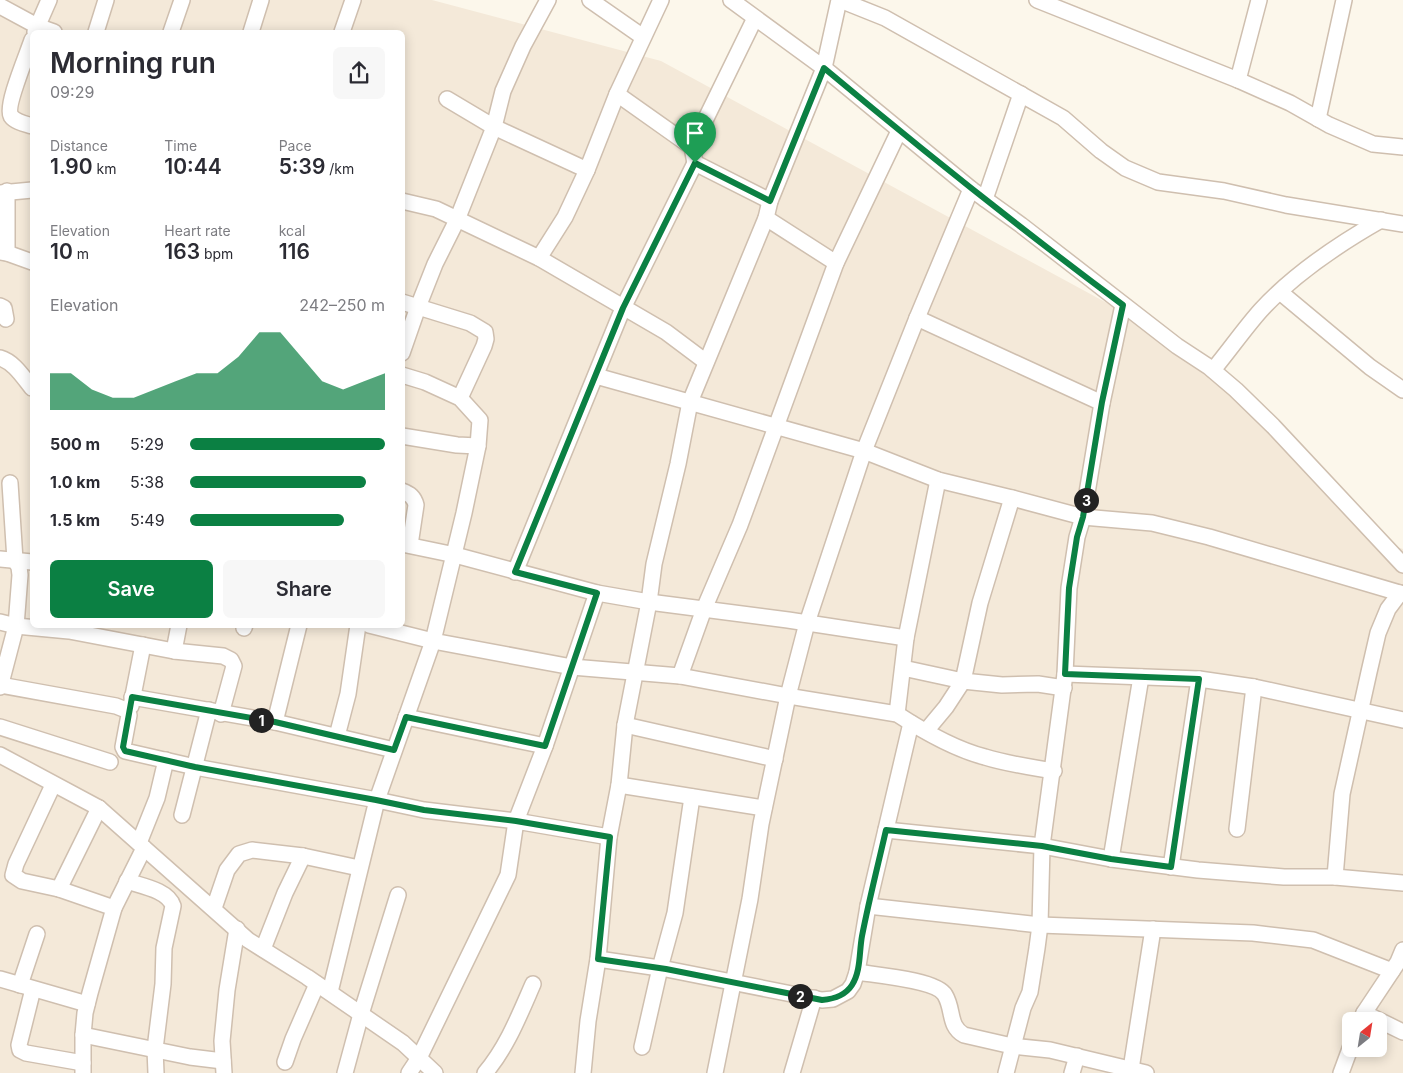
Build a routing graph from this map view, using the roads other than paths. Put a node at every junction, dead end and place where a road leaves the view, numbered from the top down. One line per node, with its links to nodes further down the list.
1 (49, 0): 17 (street)
2 (106, 0): 18 (street)
3 (182, 0): 19 (street)
4 (261, 0): 20 (street)
5 (352, 0): 21 (street)
6 (548, 0): 32 (street)
7 (590, 0): 22 (street)
8 (661, 0): 22 (street)
9 (731, 0): 15 (street)
10 (840, 0): 24 (street); 28 (street)
11 (1037, 0): 25 (street)
12 (1259, 0): 25 (street)
13 (1344, 0): 30 (street)
14 (0, 6): 16 (street)
15 (755, 18): 24 (street); 34 (street)
16 (31, 30)
17 (36, 30)
18 (97, 30)
19 (172, 30)
20 (252, 30)
21 (343, 30)
22 (643, 37): 27 (street)
23 (30, 43): 26 (street)
24 (824, 68): 33 (street); 42 (street)
25 (1238, 80): 30 (street)
26 (5, 93): 31 (street)
27 (617, 94): 34 (street); 37 (street)
28 (1021, 94): 41 (street); 46 (street)
29 (447, 99): 32 (street)
30 (1318, 119): 35 (street)
31 (30, 125)
32 (494, 127): 37 (street); 45 (street)
33 (899, 131): 38 (street); 51 (street)
34 (692, 147): 36 (street)
35 (1403, 147)
36 (695, 163): 42 (street); 56 (street)
37 (587, 170): 49 (street)
38 (971, 189): 41 (street); 57 (street)
39 (30, 190): 40 (street)
40 (4, 192): 48 (street)
41 (985, 199): 54 (street)
42 (770, 201): 44 (street)
43 (405, 202): 45 (street)
44 (766, 218): 51 (street); 60 (street)
45 (456, 220): 49 (street); 55 (street)
46 (1381, 220): 47 (street); 52 (street)
47 (1403, 224)
48 (4, 253): 50 (street)
49 (539, 258): 56 (street)
50 (30, 261)
51 (836, 263): 69 (street)
52 (1280, 292): 61 (street); 65 (street)
53 (405, 303): 55 (street)
54 (1123, 305): 61 (street); 68 (street)
55 (418, 307): 58 (street); 66 (street)
56 (623, 308): 60 (street); 63 (street)
57 (917, 318): 68 (street); 72 (street)
58 (405, 344)
59 (0, 358): 64 (street)
60 (706, 362): 67 (street)
61 (1213, 370): 82 (street)
62 (405, 376): 66 (street)
63 (596, 376): 67 (street); 83 (street)
64 (30, 386)
65 (1403, 390)
66 (460, 398): 71 (street)
67 (690, 402): 69 (street); 86 (street)
68 (1102, 402): 77 (street)
69 (775, 428): 72 (street); 87 (street)
70 (405, 436): 71 (street)
71 (478, 446): 79 (street)
72 (864, 451): 73 (street); 89 (street)
73 (938, 480): 76 (street); 97 (street)
74 (10, 483): 80 (street)
75 (405, 492): 78 (street)
76 (1012, 498): 77 (street); 108 (street)
77 (1083, 517): 85 (street); 109 (street)
78 (406, 545): 79 (street)
79 (455, 555): 83 (street); 98 (street)
80 (7, 560): 81 (street); 90 (street)
81 (30, 562)
82 (1403, 565)
83 (515, 572): 84 (street)
84 (597, 593): 86 (street); 101 (street)
85 (1402, 594): 113 (street)
86 (648, 602): 87 (street); 103 (street)
87 (704, 609): 89 (street); 104 (street)
88 (0, 622): 90 (street)
89 (807, 622): 97 (street); 111 (street)
90 (16, 626): 91 (street); 107 (street)
91 (30, 627)
92 (37, 628): 99 (street)
93 (178, 628): 100 (street)
94 (298, 628): 119 (street)
95 (358, 628): 124 (street)
96 (381, 628): 98 (street)
97 (906, 638): 102 (street)
98 (433, 641): 101 (street); 117 (street)
99 (143, 645): 100 (street); 112 (street)
100 (174, 651): 114 (street)
101 (572, 666): 103 (street); 125 (street)
102 (903, 668): 108 (street); 115 (street)
103 (635, 672): 104 (street); 121 (street)
104 (680, 676): 111 (street)
105 (1141, 677): 106 (street); 109 (street); 147 (street)
106 (1199, 679): 110 (street); 148 (street)
107 (1, 681): 116 (street)
108 (963, 681): 109 (street); 123 (street)
109 (1064, 681): 132 (street)
110 (1254, 687): 113 (street); 142 (street)
111 (788, 696): 115 (street); 128 (street)
112 (132, 697): 114 (street); 116 (street)
113 (1361, 710): 118 (street); 151 (street)
114 (215, 712): 119 (street); 131 (street)
115 (897, 714): 120 (street)
116 (129, 715): 129 (street)
117 (406, 717): 125 (street); 126 (street)
118 (1403, 720)
119 (275, 722): 124 (street)
120 (910, 723): 123 (street); 141 (street)
121 (625, 725): 128 (street); 134 (street)
122 (0, 727): 130 (street)
123 (926, 731): 132 (street)
124 (337, 736): 126 (street)
125 (545, 746): 140 (street)
126 (394, 750): 136 (street)
127 (0, 755): 133 (street)
128 (775, 759): 138 (street)
129 (166, 760): 131 (street); 144 (street)
130 (110, 762)
131 (195, 767): 136 (street); 139 (street)
132 (1054, 771): 145 (street)
133 (53, 785): 137 (street); 150 (street)
134 (619, 785): 135 (street); 143 (street)
135 (692, 797): 138 (street); 166 (street)
136 (376, 800): 140 (street); 149 (street)
137 (99, 808): 144 (street); 154 (street)
138 (764, 808): 169 (street)
139 (182, 815)
140 (516, 821): 143 (street); 184 (street)
141 (886, 830): 145 (street); 156 (street)
142 (1237, 830)
143 (610, 837): 164 (street)
144 (141, 846): 152 (street); 158 (street)
145 (1042, 846): 147 (street); 159 (street)
146 (303, 856): 149 (street); 158 (street); 163 (street)
147 (1111, 859): 148 (street)
148 (1171, 867): 151 (street)
149 (359, 868): 172 (street)
150 (7, 876): 154 (street)
151 (1335, 877): 153 (street)
152 (127, 881): 157 (street); 182 (street)
153 (1403, 883)
154 (59, 889): 157 (street)
155 (398, 896): 176 (street)
156 (868, 906): 159 (street); 167 (street)
157 (114, 908): 174 (street)
158 (214, 908): 160 (street)
159 (1040, 926): 161 (street); 180 (street)
160 (237, 929): 163 (street); 187 (street)
161 (1153, 929): 165 (street); 189 (street)
162 (38, 934): 171 (street)
163 (263, 949): 172 (street)
164 (598, 959): 166 (street); 195 (street)
165 (1399, 962): 175 (street)
166 (660, 968): 169 (street); 181 (street)
167 (857, 972): 173 (street); 180 (street)
168 (0, 979): 171 (street)
169 (732, 982): 173 (street); 196 (street)
170 (533, 984): 194 (street)
171 (27, 987): 174 (street); 188 (street)
172 (324, 988): 176 (street); 186 (street)
173 (814, 998): 197 (street)
174 (87, 1004): 179 (street)
175 (1365, 1012)
176 (361, 1014): 184 (street); 191 (street)
177 (1388, 1027): 178 (street)
178 (1403, 1032)
179 (83, 1035): 182 (street); 188 (street)
180 (1012, 1046): 183 (street); 198 (street)
181 (642, 1047)
182 (155, 1049): 187 (street); 190 (street)
183 (1077, 1056): 189 (street); 199 (street)
184 (419, 1058): 192 (street); 193 (street)
185 (1347, 1058): 200 (street)
186 (285, 1062)
187 (224, 1067)
188 (83, 1068)
189 (1139, 1071)
190 (156, 1073)
191 (345, 1073)
192 (410, 1073)
193 (435, 1073)
194 (485, 1073)
195 (583, 1073)
196 (714, 1073)
197 (792, 1073)
198 (1006, 1073)
199 (1072, 1073)
200 (1341, 1073)

